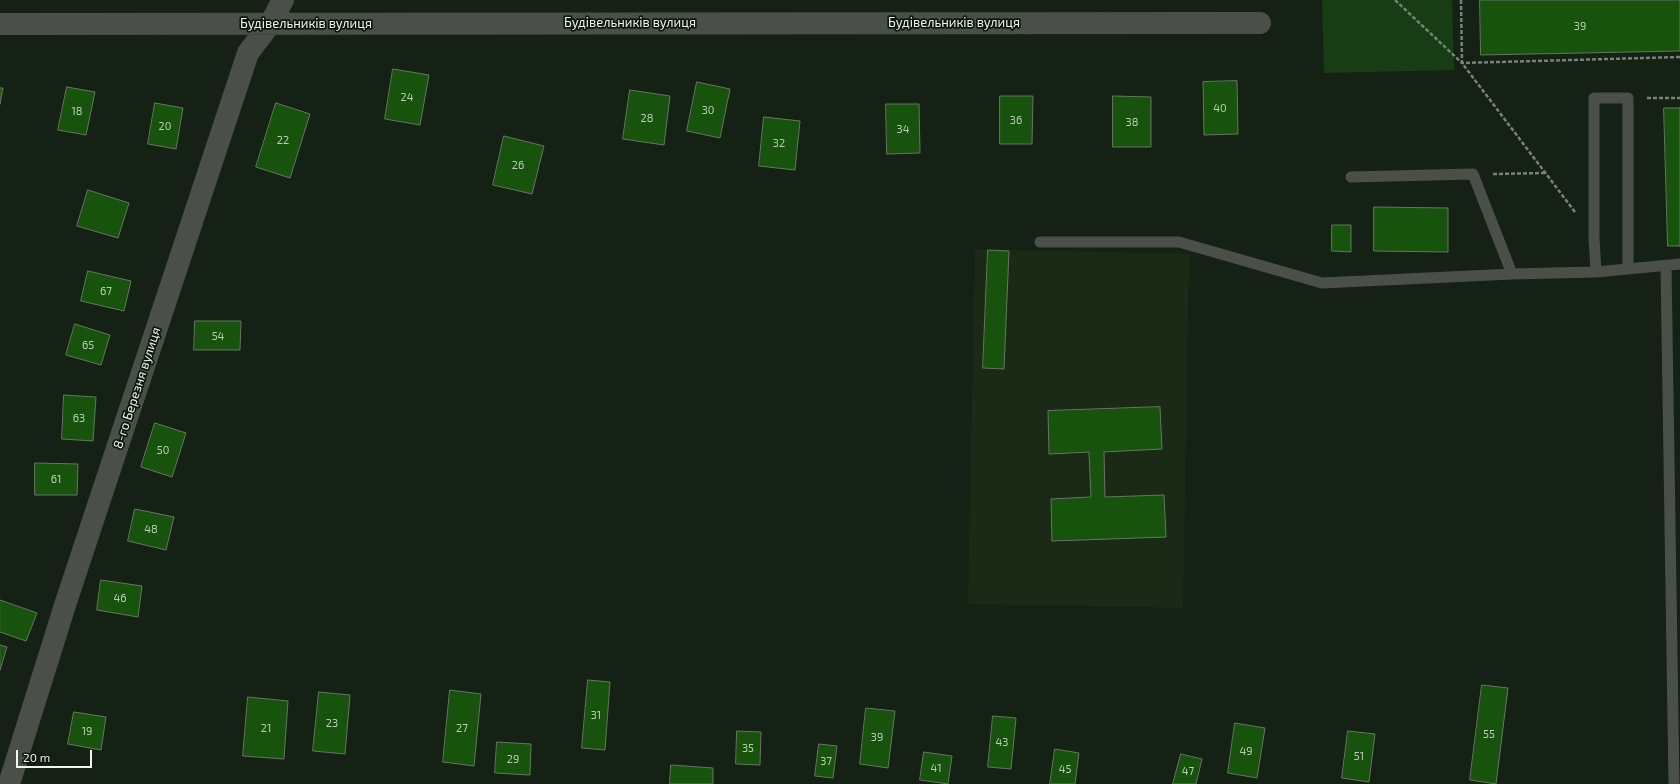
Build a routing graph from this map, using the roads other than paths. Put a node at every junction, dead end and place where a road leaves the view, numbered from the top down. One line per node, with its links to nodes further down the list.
1 (283, 0): 4 (street, 8-го Березня вулиця)
2 (1260, 23): 4 (street, Будівельників вулиця)
3 (0, 24): 4 (street, Будівельників вулиця)
4 (270, 24): 12 (street, 8-го Березня вулиця)
5 (1351, 176): 11 (lane)
6 (1040, 242): 11 (lane)
7 (1680, 264): 8 (lane)
8 (1666, 265): 9 (lane); 13 (lane)
9 (1628, 269): 10 (lane); 10 (lane)
10 (1596, 272): 11 (lane)
11 (1512, 274)
12 (9, 784)
13 (1674, 784)

